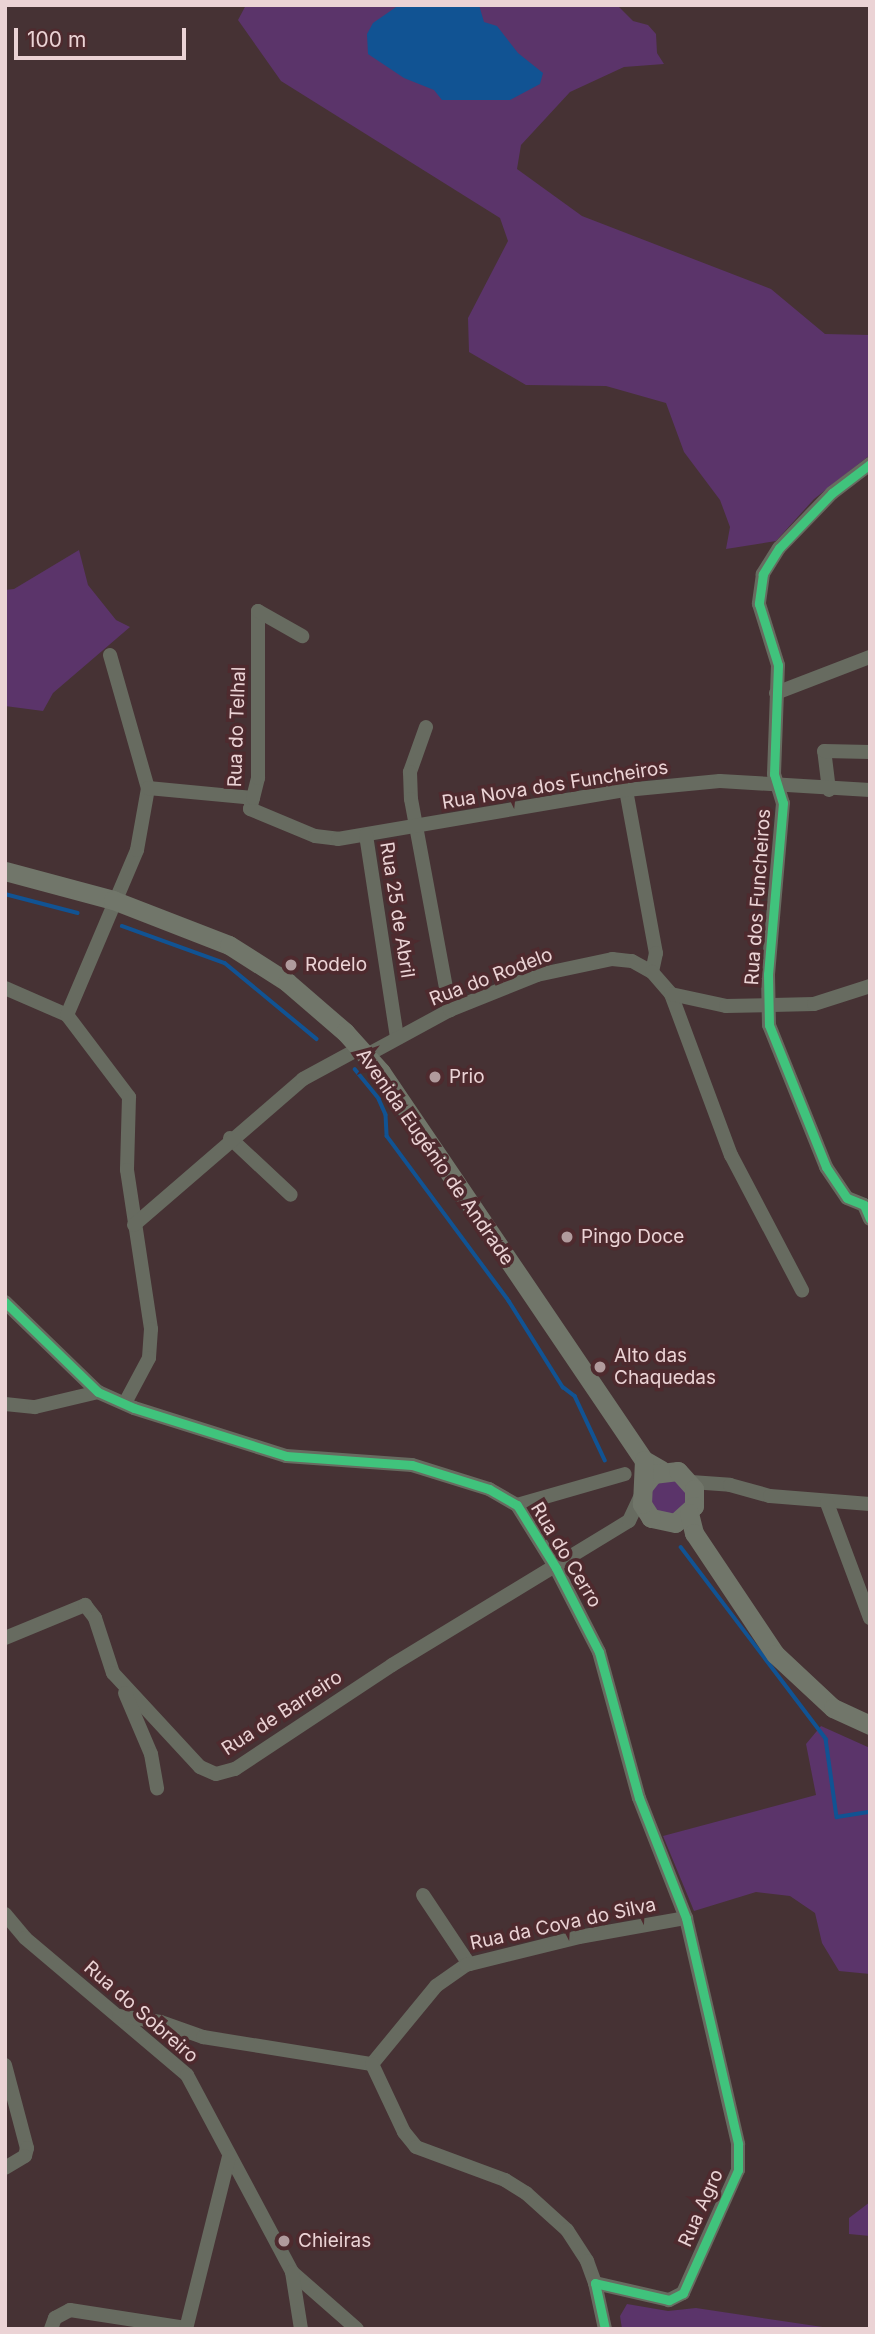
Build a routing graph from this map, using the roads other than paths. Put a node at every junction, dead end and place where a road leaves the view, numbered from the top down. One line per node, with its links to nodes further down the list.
1 (870, 464): 5 (street, Rua dos Funcheiros)
2 (302, 636): 13 (street, Rua do Telhal)
3 (110, 655): 9 (street)
4 (870, 657): 5 (street)
5 (776, 693): 8 (street, Rua dos Funcheiros)
6 (426, 727): 14 (street)
7 (870, 752): 11 (street)
8 (778, 785): 10 (street, Rua Nova dos Funcheiros); 11 (street, Rua Nova dos Funcheiros); 22 (street, Rua dos Funcheiros)
9 (148, 788): 13 (street, Rua do Telhal); 17 (street)
10 (626, 790): 14 (street, Rua Nova dos Funcheiros); 18 (street)
11 (829, 790): 12 (street, Rua Nova dos Funcheiros)
12 (870, 790)
13 (253, 798): 15 (street)
14 (415, 827): 15 (street, Rua 25 de Abril); 23 (street)
15 (366, 835): 25 (street, Rua 25 de Abril)
16 (5, 871): 17 (main road, Avenida Eugénio de Andrade)
17 (113, 900): 24 (street); 26 (main road, Avenida Eugénio de Andrade)
18 (652, 972): 21 (street); 23 (street, Rua do Rodelo)
19 (870, 986): 22 (street)
20 (5, 988): 24 (street)
21 (671, 994): 22 (street); 31 (street)
22 (768, 1005): 29 (street, Rua dos Funcheiros)
23 (450, 1010): 25 (street, Rua do Rodelo)
24 (67, 1015): 30 (street)
25 (397, 1038): 26 (street, Rua do Rodelo)
26 (364, 1051): 27 (street, Rua do Rodelo); 36 (main road, Avenida Eugénio de Andrade)
27 (230, 1138): 28 (street); 30 (street, Rua do Rodelo)
28 (291, 1195)
29 (868, 1210)
30 (134, 1225): 34 (street)
31 (802, 1290)
32 (5, 1302): 33 (street)
33 (98, 1392): 34 (street, Rua do Cerro); 35 (street)
34 (125, 1403): 42 (street, Rua do Cerro)
35 (5, 1404)
36 (644, 1460): 37 (main road, Avenida Eugénio de Andrade); 39 (main road)
37 (661, 1470): 39 (main road); 43 (main road, Avenida Eugénio de Andrade)
38 (625, 1474): 42 (street)
39 (642, 1491): 43 (main road); 44 (street)
40 (827, 1503): 41 (street); 43 (street); 46 (street)
41 (870, 1504)
42 (517, 1505): 45 (street, Rua do Cerro)
43 (684, 1512): 44 (street); 49 (main road)
44 (629, 1521): 45 (street, Rua de Barreiro)
45 (556, 1568): 48 (street, Rua de Barreiro); 53 (street, Rua do Cerro)
46 (870, 1618)
47 (5, 1638): 48 (street, Rua de Barreiro)
48 (124, 1685): 50 (street)
49 (870, 1725)
50 (158, 1788)
51 (424, 1895): 54 (street)
52 (5, 1914): 55 (street, Rua do Sobreiro)
53 (686, 1918): 54 (street, Rua da Cova do Silva); 63 (street, Rua Agro)
54 (469, 1964): 56 (street, Rua da Cova do Silva)
55 (119, 2016): 56 (street); 58 (street, Rua do Sobreiro)
56 (372, 2064): 63 (street)
57 (5, 2065): 59 (street)
58 (229, 2157): 60 (street, Rua do Sobreiro); 61 (street)
59 (5, 2168)
60 (249, 2195): 61 (street); 62 (street, Rua do Sobreiro)
61 (220, 2198): 64 (street)
62 (292, 2272): 66 (street); 67 (street)
63 (595, 2283): 68 (street)
64 (186, 2328): 65 (street)
65 (51, 2329)
66 (301, 2329)
67 (357, 2329)
68 (605, 2329)

